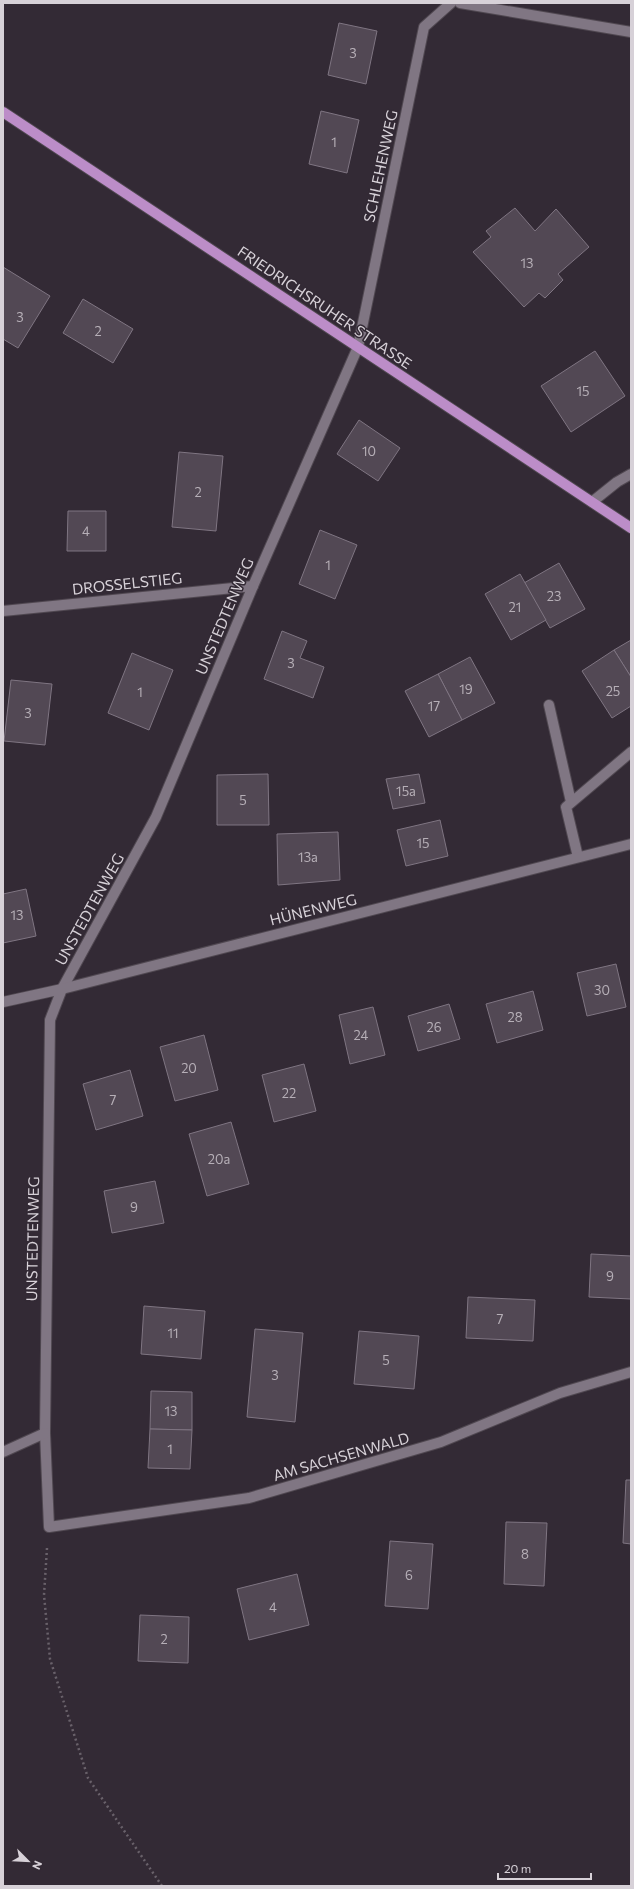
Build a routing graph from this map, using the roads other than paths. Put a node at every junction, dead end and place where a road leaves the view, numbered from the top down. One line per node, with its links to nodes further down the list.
1 (451, 3): 5 (street, SCHLEHENWEG)
2 (460, 3): 3 (street)
3 (631, 32)
4 (3, 112): 5 (main road, FRIEDRICHSRUHER STRASSE)
5 (358, 347): 7 (main road, FRIEDRICHSRUHER STRASSE); 9 (street, UNSTEDTENWEG)
6 (631, 474): 7 (street)
7 (592, 502): 8 (main road, FRIEDRICHSRUHER STRASSE)
8 (631, 528)
9 (253, 586): 10 (street, DROSSELSTIEG); 16 (street, UNSTEDTENWEG)
10 (3, 611)
11 (549, 705): 13 (street)
12 (631, 752): 13 (street)
13 (572, 802): 15 (street)
14 (631, 844): 15 (street, HÜNENWEG)
15 (578, 857): 16 (street, HÜNENWEG)
16 (62, 989): 17 (street, HÜNENWEG); 19 (street, UNSTEDTENWEG)
17 (3, 1002)
18 (631, 1372): 21 (street, AM SACHSENWALD)
19 (45, 1433): 20 (street); 21 (street, UNSTEDTENWEG)
20 (3, 1452)
21 (49, 1527)

